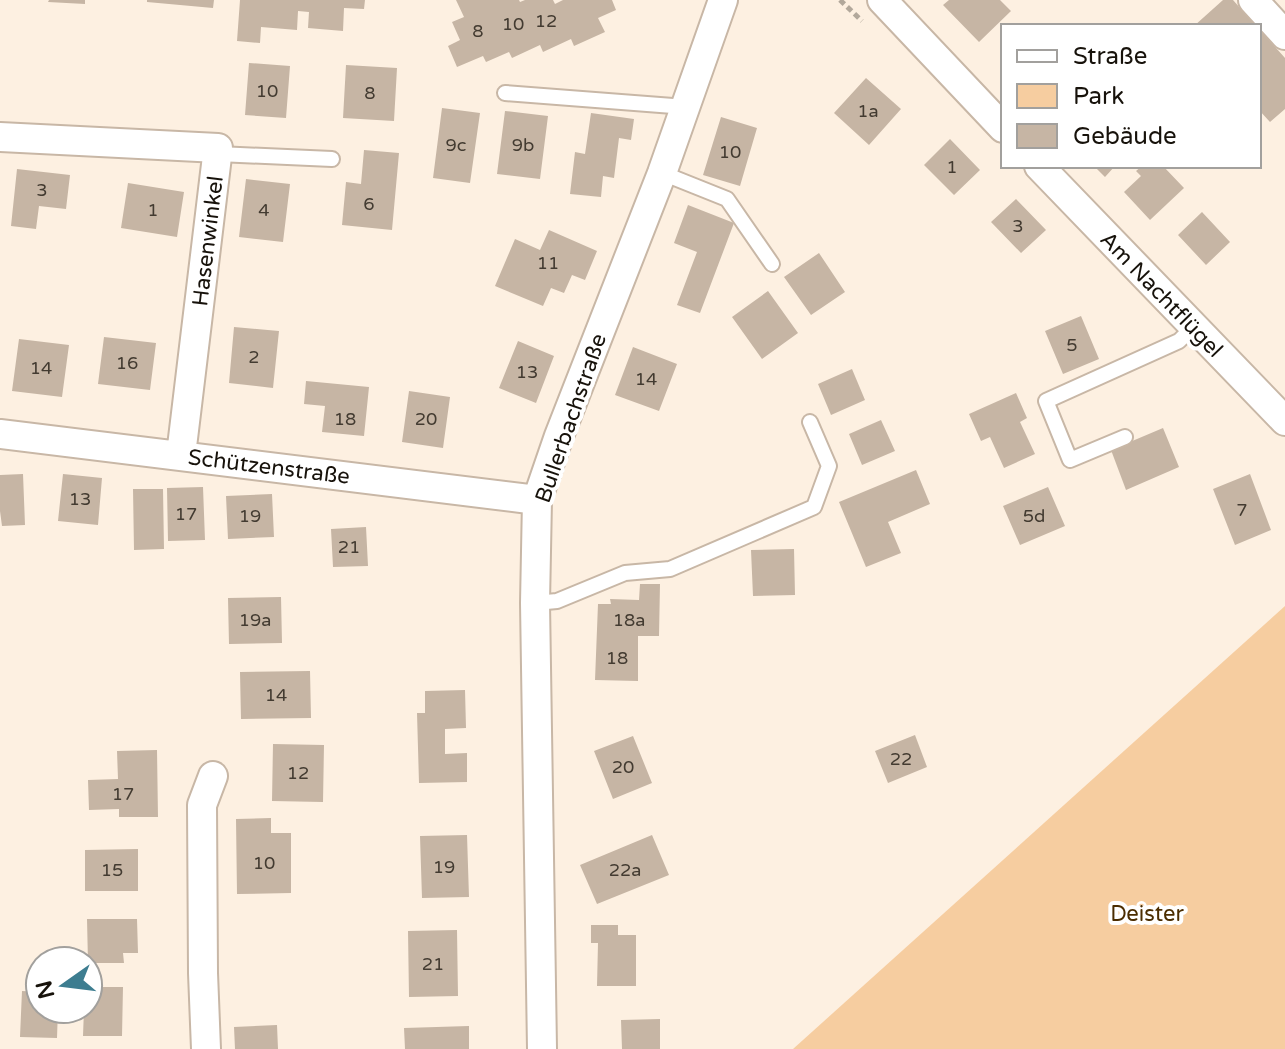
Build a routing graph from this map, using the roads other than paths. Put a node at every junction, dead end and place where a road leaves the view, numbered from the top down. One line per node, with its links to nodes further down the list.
1 (723, 0): 6 (street, Bullerbachstraße)
2 (882, 0): 7 (street)
3 (1253, 0): 4 (street)
4 (1285, 35)
5 (505, 93): 6 (lane)
6 (686, 107): 12 (street, Bullerbachstraße)
7 (1001, 126)
8 (0, 137): 9 (street, Hasenwinkel)
9 (218, 154): 10 (lane); 19 (street, Hasenwinkel)
10 (332, 159)
11 (1041, 168): 14 (street, Am Nachtflügel)
12 (662, 173): 13 (lane); 20 (street, Bullerbachstraße)
13 (772, 264)
14 (1193, 327): 15 (street, Am Nachtflügel); 18 (lane)
15 (1285, 421)
16 (810, 422): 21 (lane)
17 (0, 434): 19 (street, Schützenstraße)
18 (1125, 437)
19 (181, 455): 20 (street, Schützenstraße)
20 (537, 500): 21 (street, Bullerbachstraße)
21 (535, 603): 24 (street, Bullerbachstraße)
22 (213, 776): 23 (street)
23 (206, 1049)
24 (542, 1049)

